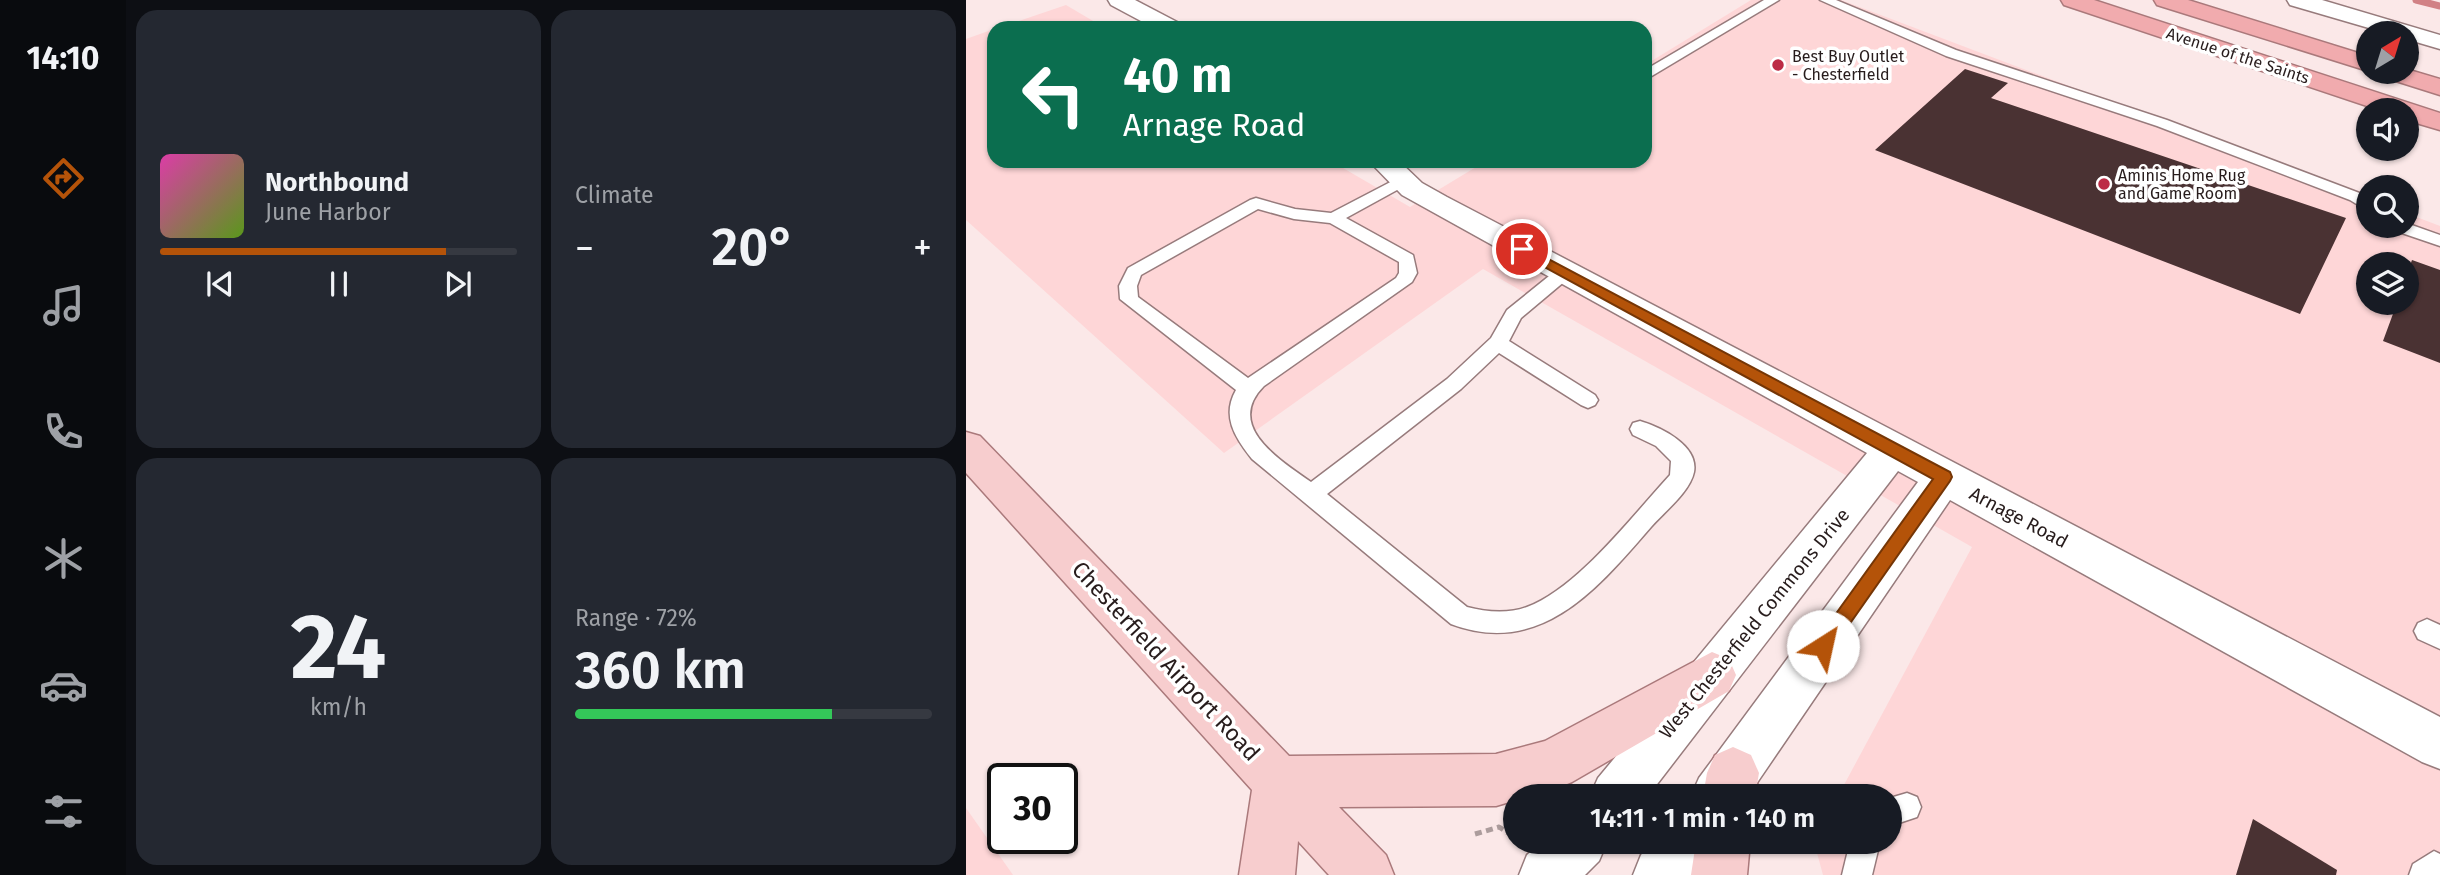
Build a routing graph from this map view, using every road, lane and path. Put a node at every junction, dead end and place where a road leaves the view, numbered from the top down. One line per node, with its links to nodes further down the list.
1 (1119, 0): 7 (street)
2 (1773, 0): 10 (lane)
3 (1826, 0): 17 (lane)
4 (2071, 0): 13 (highway, Avenue of the Saints)
5 (2165, 0): 9 (highway, Avenue of the Saints)
6 (2298, 0): 8 (street)
7 (1158, 21)
8 (2440, 42)
9 (2356, 60)
10 (1652, 72)
11 (2419, 80): 12 (highway)
12 (2440, 87)
13 (2366, 98)
14 (2419, 115): 15 (highway, Avenue of the Saints)
15 (2440, 122)
16 (1393, 171): 18 (lane); 21 (street, Arnage Road)
17 (2356, 197)
18 (1334, 218): 23 (lane); 23 (lane)
19 (2419, 233): 20 (lane)
20 (2440, 241)
21 (1565, 272): 22 (lane); 27 (street, Arnage Road)
22 (1498, 343): 24 (lane); 29 (lane)
23 (1250, 389): 29 (lane)
24 (1588, 400)
25 (1640, 429): 29 (lane)
26 (966, 447): 32 (main road, Chesterfield Airport Road)
27 (1893, 449): 28 (street, Arnage Road); 30 (street, West Chesterfield Commons Drive)
28 (1944, 477): 31 (street, Arnage Road); 34 (street)
29 (1311, 494)
30 (1712, 675): 32 (main road); 33 (street, West Chesterfield Commons Drive)
31 (2440, 744)
32 (1279, 782): 41 (main road); 42 (main road, Chesterfield Airport Road)
33 (1626, 784)
34 (1729, 784)
35 (1503, 830): 36 (path)
36 (1475, 834)
37 (1568, 854): 43 (street)
38 (1676, 854): 44 (street)
39 (1722, 854): 45 (main road)
40 (1862, 854): 46 (lane)
41 (1267, 875)
42 (1366, 875)
43 (1547, 875)
44 (1661, 875)
45 (1719, 875)
46 (1857, 875)

